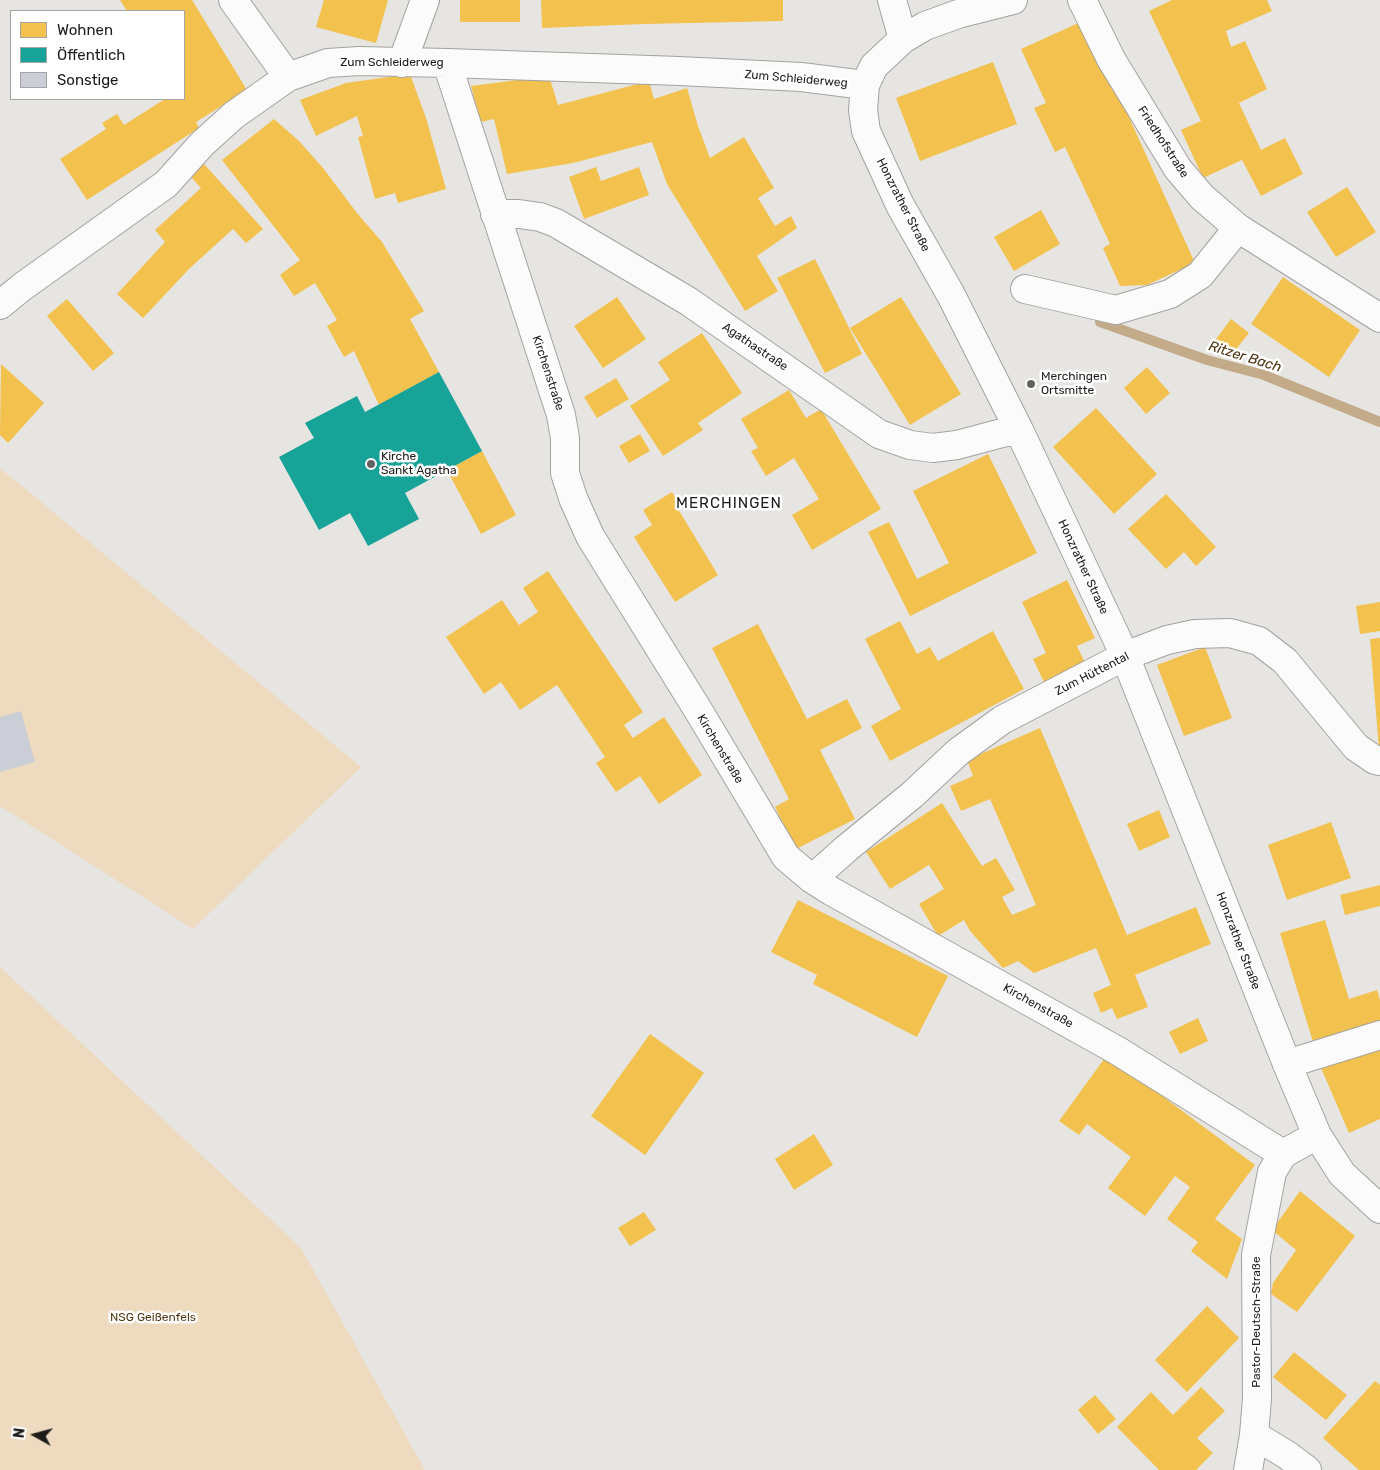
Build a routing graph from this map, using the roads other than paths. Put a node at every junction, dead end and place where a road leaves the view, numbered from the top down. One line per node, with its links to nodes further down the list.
1 (233, 0): 9 (street)
2 (425, 0): 7 (street)
3 (892, 0): 6 (street)
4 (1013, 0): 6 (street, Honzrather Straße)
5 (1082, 0): 12 (street, Friedhofstraße)
6 (903, 38): 10 (street, Honzrather Straße)
7 (402, 63): 8 (street, Zum Schleiderweg); 9 (street, Zum Schleiderweg)
8 (447, 63): 10 (street, Zum Schleiderweg); 11 (street, Kirchenstraße)
9 (288, 77): 14 (street, Zum Schleiderweg)
10 (865, 85): 16 (street, Honzrather Straße)
11 (495, 214): 16 (street, Agathastraße); 19 (street, Kirchenstraße)
12 (1238, 228): 13 (street); 15 (street, Friedhofstraße)
13 (1026, 289)
14 (0, 305)
15 (1380, 318)
16 (1019, 430): 17 (street, Honzrather Straße)
17 (1125, 656): 18 (street, Zum Hüttental); 19 (street, Zum Hüttental); 21 (street, Honzrather Straße)
18 (1380, 761)
19 (812, 880): 23 (street, Kirchenstraße)
20 (1380, 1035): 21 (street)
21 (1287, 1064): 22 (street, Honzrather Straße)
22 (1317, 1135): 23 (street); 24 (street, Honzrather Straße)
23 (1283, 1154): 25 (street, Pastor-Deutsch-Straße)
24 (1380, 1209)
25 (1254, 1435): 26 (street, Pastor-Deutsch-Straße); 27 (street)
26 (1248, 1470)
27 (1308, 1470)

